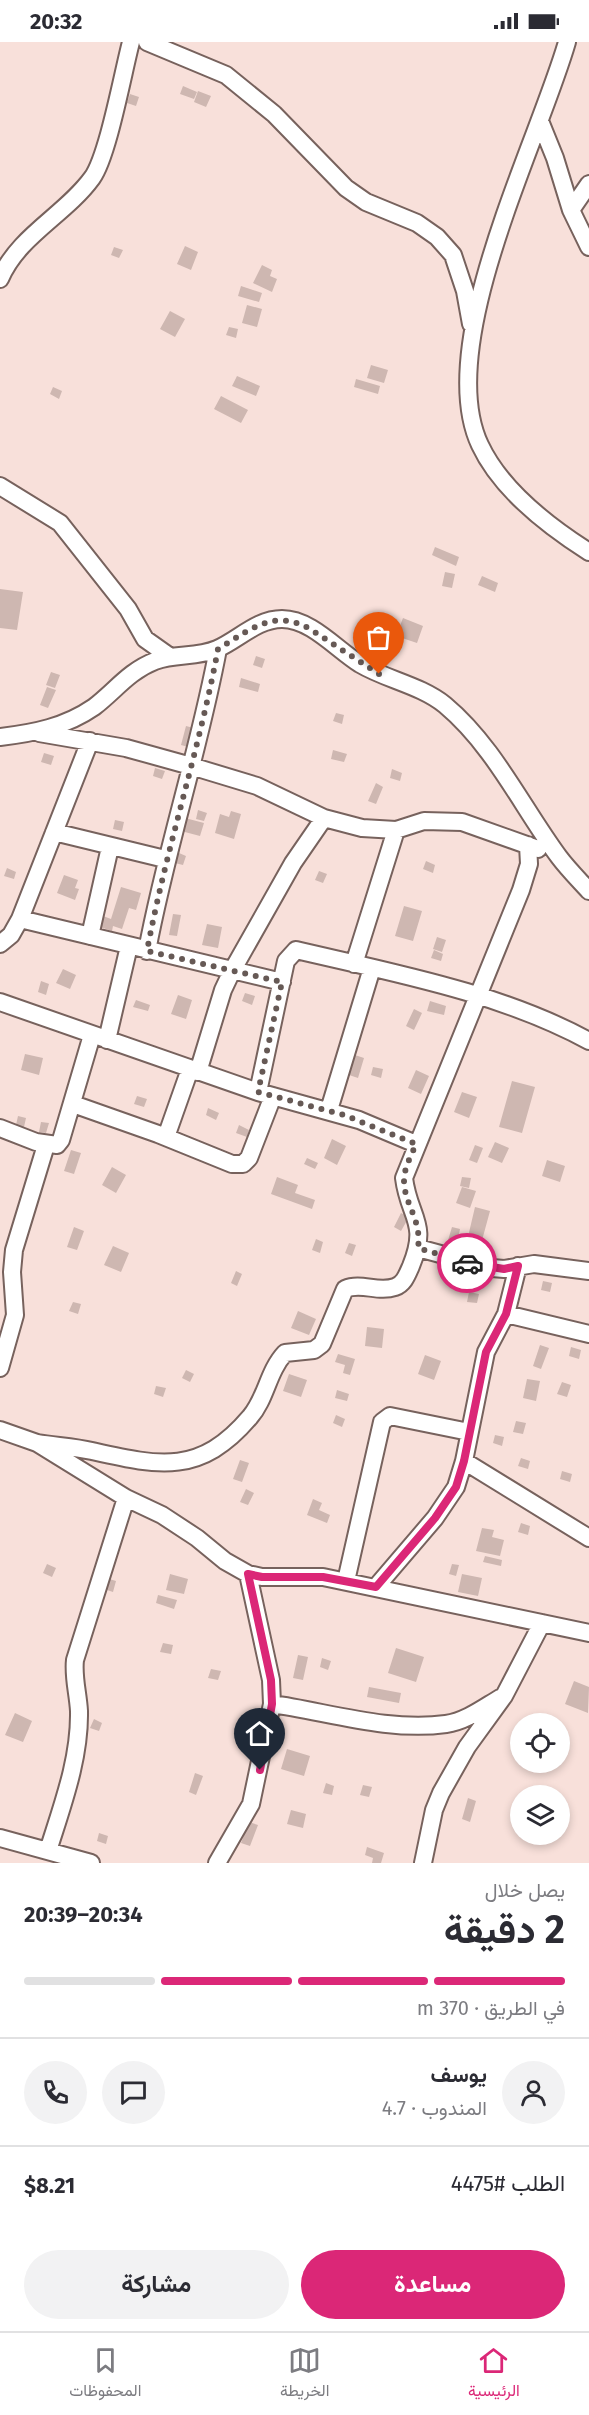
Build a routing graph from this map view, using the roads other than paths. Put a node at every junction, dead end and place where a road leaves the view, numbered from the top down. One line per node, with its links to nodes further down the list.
1 (131, 42): 8 (street)
2 (147, 42): 9 (street)
3 (567, 42): 4 (street)
4 (540, 121): 6 (street); 9 (street)
5 (589, 184): 6 (street)
6 (571, 210): 7 (street)
7 (589, 247)
8 (0, 279)
9 (472, 331): 11 (street)
10 (0, 486): 13 (street)
11 (589, 552)
12 (218, 649): 13 (street); 17 (street); 23 (street)
13 (169, 656): 14 (street)
14 (38, 733): 15 (street); 16 (street)
15 (0, 737)
16 (90, 741): 17 (street); 20 (street)
17 (191, 766): 18 (street); 24 (street)
18 (324, 818): 19 (street); 33 (street)
19 (396, 830): 21 (street); 31 (street)
20 (54, 832): 22 (street); 26 (street)
21 (528, 846): 23 (street); 35 (street)
22 (110, 847): 24 (street); 27 (street)
23 (559, 858): 25 (street)
24 (165, 859): 30 (street)
25 (589, 891)
26 (20, 919): 27 (street); 28 (street)
27 (90, 936): 29 (street)
28 (0, 944)
29 (129, 946): 30 (street); 37 (street)
30 (147, 951): 33 (street)
31 (354, 964): 32 (street); 34 (street)
32 (372, 968): 35 (street); 42 (street)
33 (232, 971): 34 (street); 39 (street)
34 (282, 982): 40 (street)
35 (475, 996): 38 (street); 45 (street)
36 (0, 1002): 37 (street)
37 (99, 1037): 39 (street); 41 (street)
38 (589, 1041)
39 (194, 1070): 40 (street); 44 (street)
40 (265, 1094): 42 (street); 44 (street)
41 (73, 1104): 44 (street); 46 (street)
42 (329, 1110): 45 (street)
43 (0, 1128): 46 (street)
44 (166, 1137)
45 (416, 1144): 47 (street)
46 (46, 1145): 52 (street)
47 (418, 1248): 48 (street); 55 (street)
48 (518, 1266): 49 (street); 50 (street)
49 (589, 1271)
50 (506, 1314): 51 (street); 54 (street)
51 (589, 1334)
52 (0, 1368)
53 (0, 1430): 55 (street)
54 (469, 1432): 56 (street); 60 (street)
55 (37, 1443): 57 (street)
56 (464, 1461): 58 (street); 61 (street)
57 (126, 1498): 59 (street); 67 (street)
58 (589, 1538)
59 (248, 1574): 60 (street); 65 (street)
60 (346, 1581): 61 (street)
61 (376, 1587): 62 (street)
62 (542, 1623): 63 (street); 64 (street)
63 (589, 1633)
64 (504, 1696): 65 (street); 70 (street)
65 (272, 1704): 69 (street)
66 (0, 1838): 67 (street)
67 (48, 1851): 68 (street)
68 (91, 1863)
69 (218, 1863)
70 (423, 1863)

